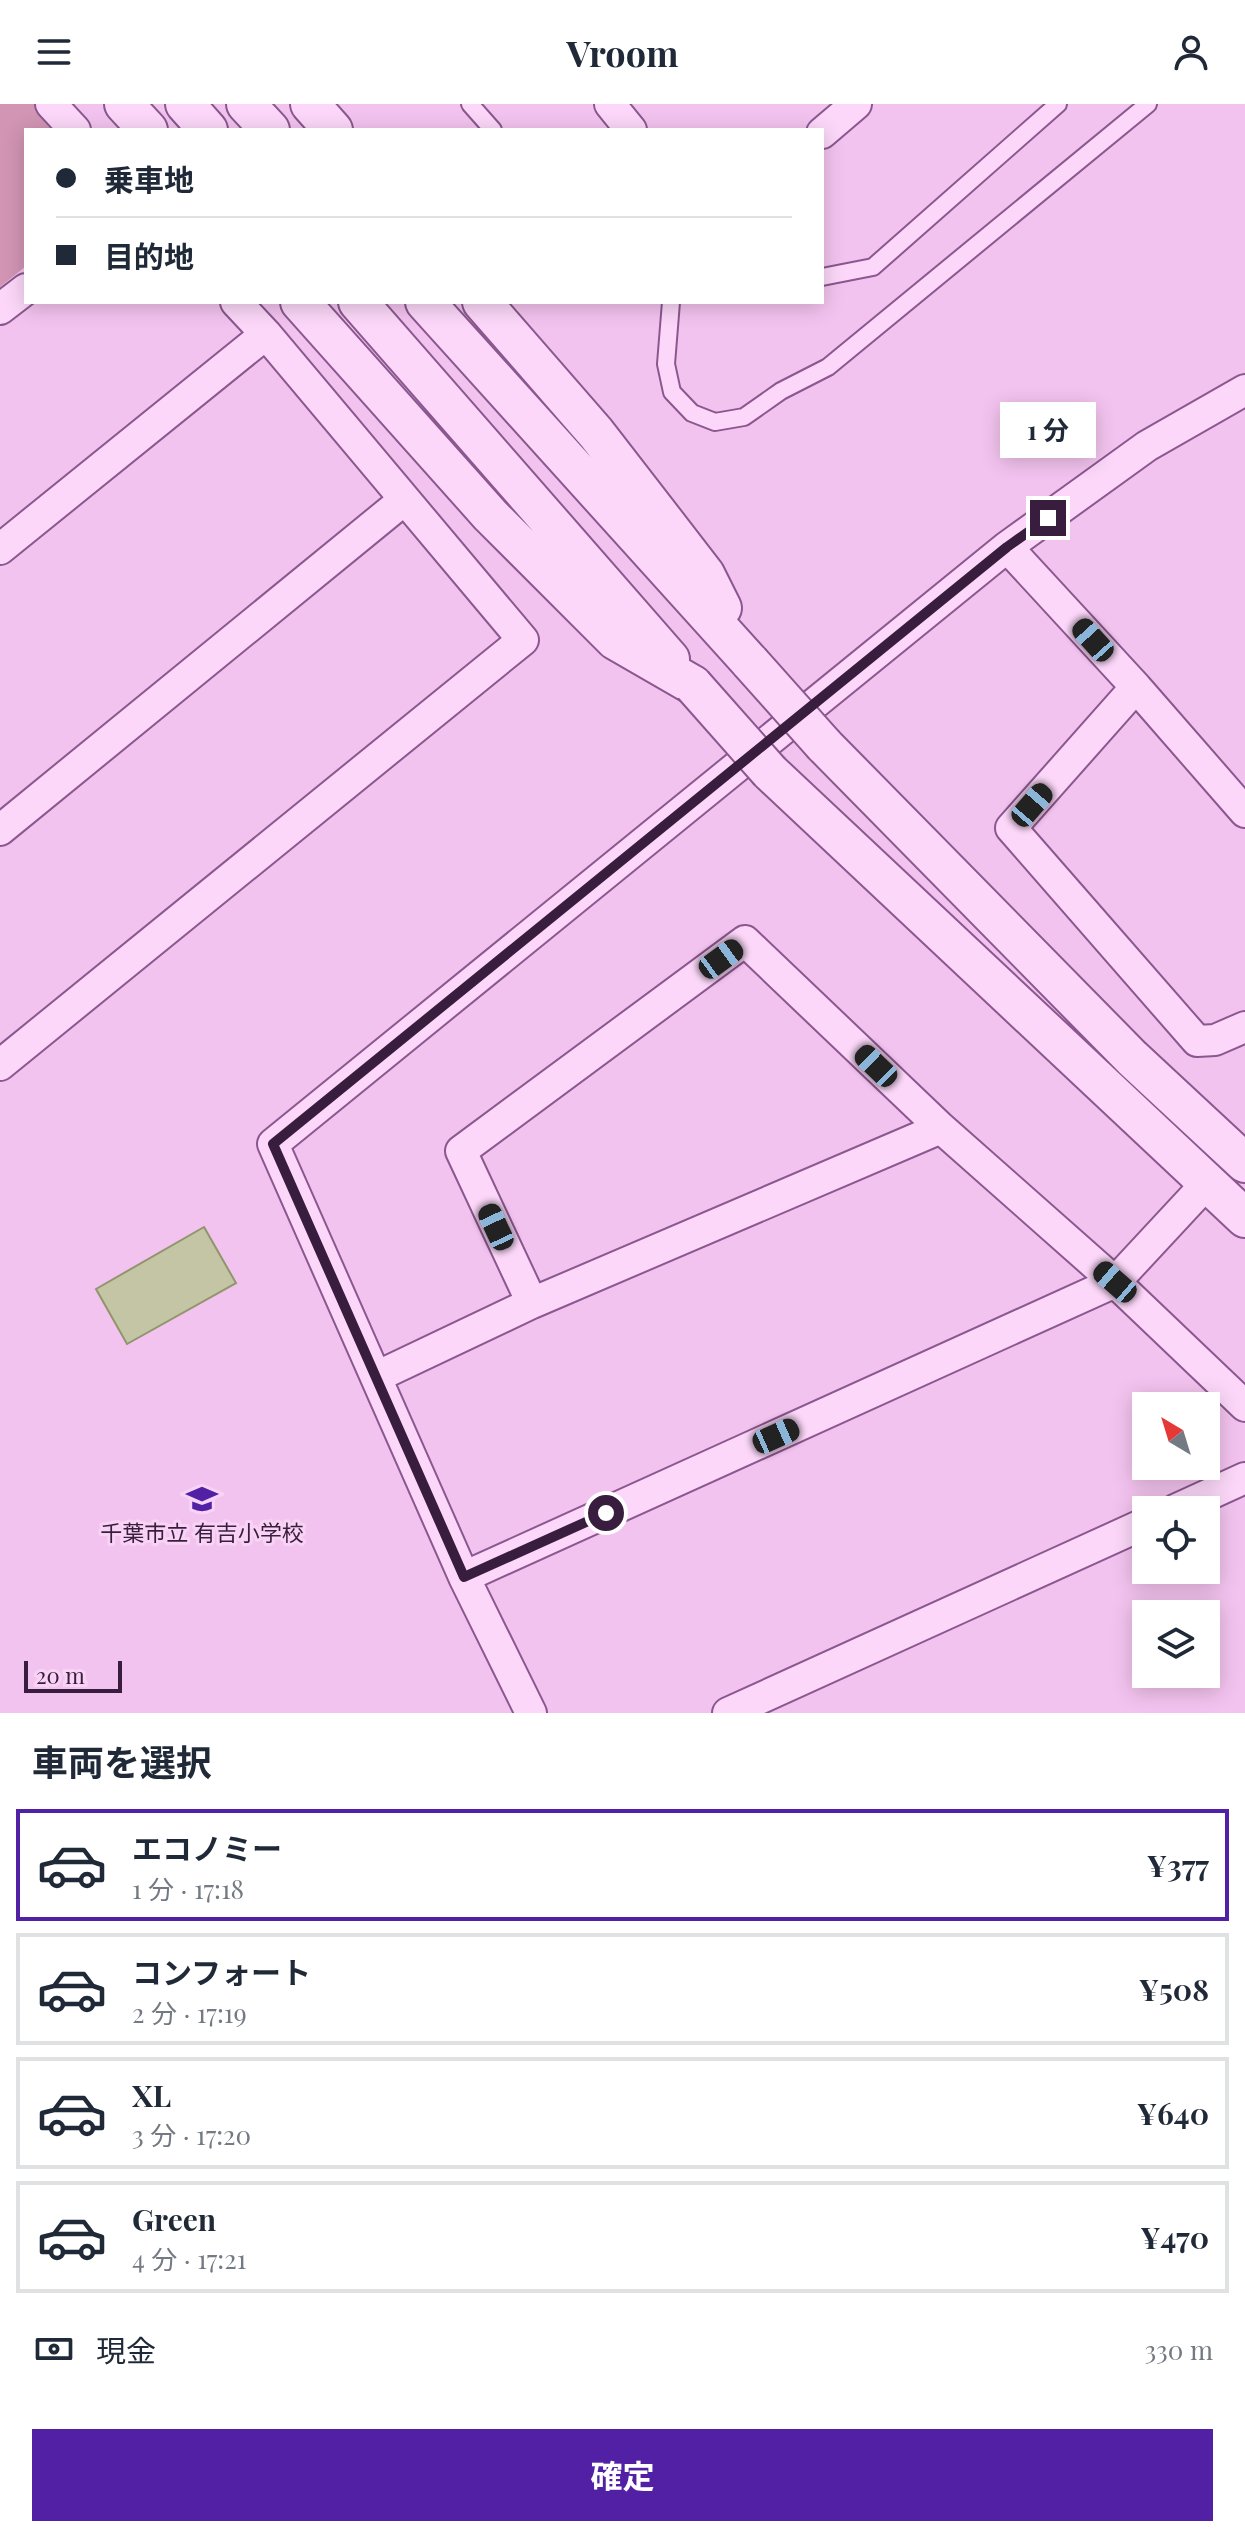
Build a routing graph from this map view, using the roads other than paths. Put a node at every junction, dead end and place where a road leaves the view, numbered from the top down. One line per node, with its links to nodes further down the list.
1 (51, 104): 11 (street)
2 (124, 104): 12 (street)
3 (185, 104): 13 (street)
4 (246, 104): 14 (street)
5 (310, 104): 15 (street)
6 (470, 104): 16 (lane)
7 (610, 104): 17 (street)
8 (856, 104): 18 (street)
9 (1058, 104): 19 (lane)
10 (1148, 104): 26 (lane)
11 (73, 128)
12 (146, 128)
13 (206, 128)
14 (268, 128)
15 (331, 128)
16 (491, 128)
17 (629, 128)
18 (824, 131)
19 (824, 277)
20 (24, 291): 27 (street)
21 (238, 304): 28 (street)
22 (302, 304): 34 (street)
23 (360, 304): 34 (street)
24 (427, 304): 33 (street)
25 (484, 304): 33 (street)
26 (671, 304)
27 (0, 309)
28 (266, 334): 30 (street); 32 (street)
29 (1245, 390): 31 (street)
30 (404, 500): 37 (street); 39 (street)
31 (1007, 547): 35 (street); 46 (street)
32 (0, 549)
33 (750, 662): 41 (street, bridge)
34 (693, 685): 42 (street, bridge)
35 (1136, 687): 36 (street); 38 (street)
36 (1245, 812)
37 (0, 830)
38 (1245, 1027)
39 (0, 1065)
40 (941, 1128): 44 (street); 45 (street); 45 (street)
41 (1245, 1163)
42 (1207, 1183): 43 (street); 44 (street)
43 (1245, 1218)
44 (1115, 1282): 47 (street); 51 (street)
45 (532, 1303): 46 (street)
46 (376, 1377): 51 (street)
47 (1245, 1406)
48 (1245, 1478): 49 (street)
49 (1206, 1496)
50 (1132, 1529): 53 (street)
51 (464, 1577): 52 (street)
52 (531, 1713)
53 (728, 1713)

